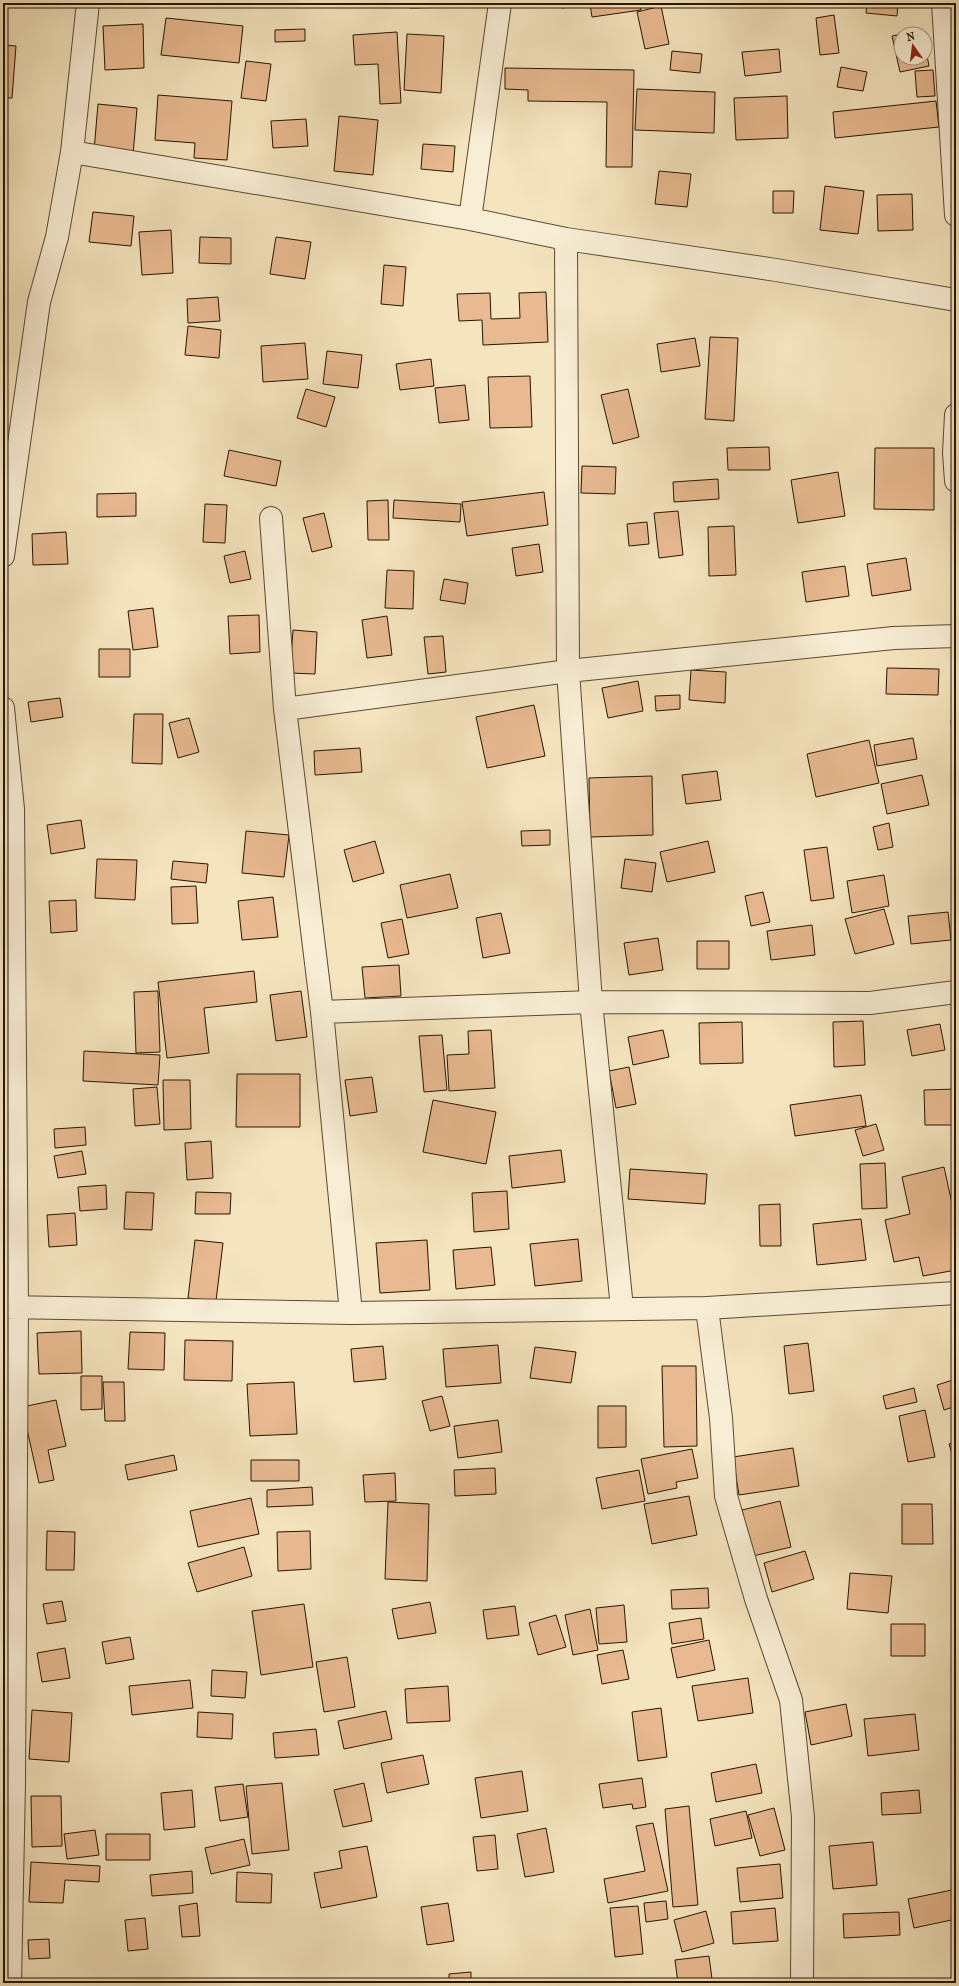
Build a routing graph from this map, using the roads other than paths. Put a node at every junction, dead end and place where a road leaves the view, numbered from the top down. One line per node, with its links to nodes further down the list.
1 (88, 3): 4 (street)
2 (500, 3): 6 (street)
3 (943, 3): 5 (street)
4 (72, 152): 6 (street); 12 (street)
5 (956, 215)
6 (470, 219): 7 (street)
7 (566, 239): 8 (street); 14 (street)
8 (956, 300)
9 (956, 415): 10 (street)
10 (956, 481)
11 (271, 518): 16 (street)
12 (3, 556)
13 (956, 636): 14 (street)
14 (568, 671): 16 (street); 18 (street)
15 (3, 708): 21 (street)
16 (285, 709): 19 (street)
17 (956, 992): 18 (street)
18 (591, 1002): 19 (street); 22 (street)
19 (322, 1012): 24 (street)
20 (956, 1293): 23 (street)
21 (10, 1307): 24 (street); 25 (street)
22 (622, 1308): 23 (street); 24 (street)
23 (707, 1308): 26 (street)
24 (352, 1313)
25 (10, 1983)
26 (802, 1983)

